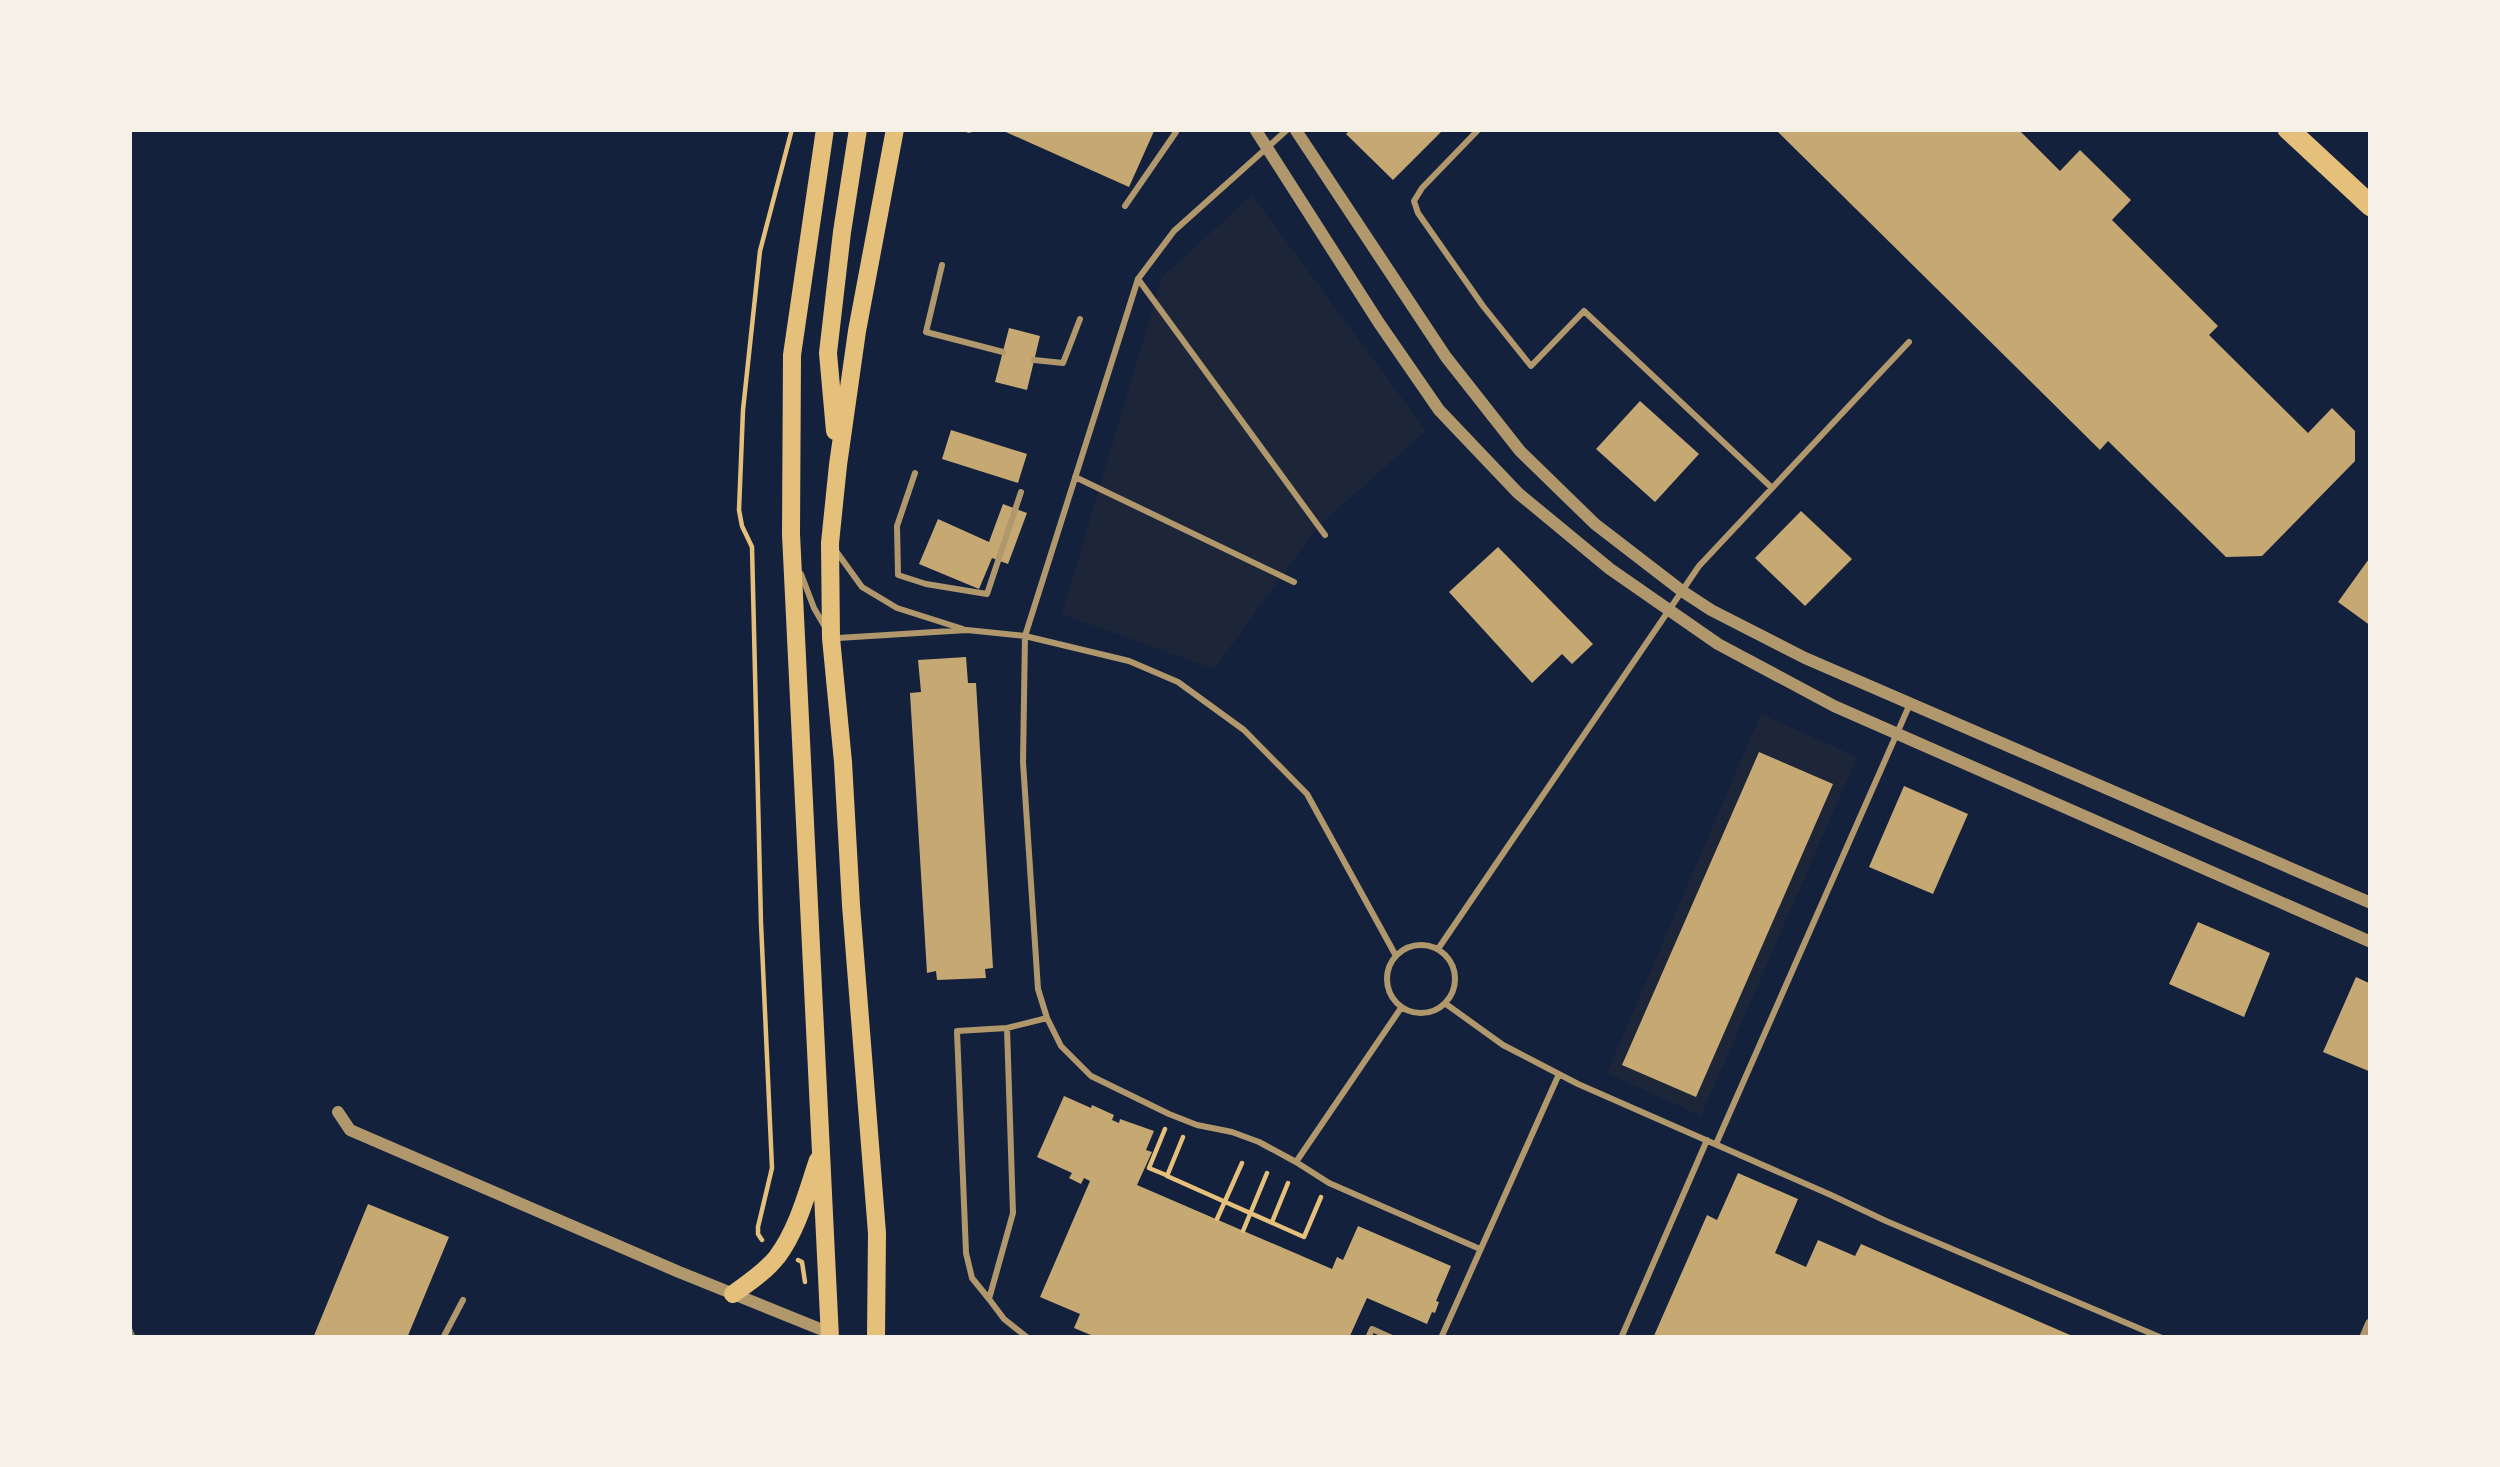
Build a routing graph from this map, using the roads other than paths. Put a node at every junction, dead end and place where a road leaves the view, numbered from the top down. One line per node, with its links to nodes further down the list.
1 (825, 129): 23 (main road)
2 (859, 129): 18 (main road)
3 (895, 129): 18 (main road)
4 (1175, 129): 10 (lane)
5 (1255, 129): 9 (street)
6 (1292, 129): 9 (lane); 27 (street)
7 (1479, 129): 21 (lane)
8 (2288, 129): 11 (main road)
9 (1268, 147): 13 (lane); 28 (street)
10 (1125, 206)
11 (2371, 206)
12 (942, 265): 16 (lane)
13 (1138, 279): 20 (lane); 24 (lane)
14 (1080, 320): 17 (lane)
15 (1909, 342): 21 (lane)
16 (1003, 352)
17 (1034, 360)
18 (838, 465): 25 (main road)
19 (915, 473): 22 (lane)
20 (1075, 477): 26 (lane); 30 (lane)
21 (1771, 487): 27 (lane)
22 (1021, 492)
23 (791, 534): 31 (lane); 46 (main road)
24 (1325, 535)
25 (830, 542): 29 (lane); 31 (main road)
26 (1294, 582)
27 (1682, 591): 28 (lane); 32 (street)
28 (1668, 611): 33 (street); 36 (lane)
29 (967, 630): 30 (lane); 31 (lane)
30 (1025, 636): 37 (lane); 40 (lane)
31 (831, 638): 55 (main road)
32 (1910, 703): 33 (lane); 34 (street)
33 (1897, 734): 35 (street); 45 (lane)
34 (2371, 903)
35 (2371, 942)
36 (1438, 949): 37 (lane); 38 (lane)
37 (1396, 956): 39 (lane)
38 (1446, 1004): 39 (lane); 42 (lane)
39 (1401, 1009): 47 (lane)
40 (1047, 1018): 41 (lane); 47 (lane)
41 (1007, 1028): 50 (lane); 50 (lane)
42 (1559, 1074): 44 (lane); 48 (lane)
43 (338, 1112): 49 (street)
44 (1707, 1140): 45 (lane); 60 (lane)
45 (1716, 1144): 61 (lane)
46 (821, 1149): 49 (main road); 53 (main road)
47 (1296, 1162): 48 (lane)
48 (1480, 1250): 59 (lane)
49 (733, 1294): 53 (street)
50 (989, 1299): 56 (lane)
51 (463, 1300): 54 (lane)
52 (2371, 1324): 62 (street)
53 (830, 1335)
54 (443, 1338)
55 (876, 1338)
56 (1028, 1338)
57 (1368, 1338): 58 (lane)
58 (1392, 1338)
59 (1441, 1338)
60 (1621, 1338)
61 (2162, 1338)
62 (2365, 1338)

